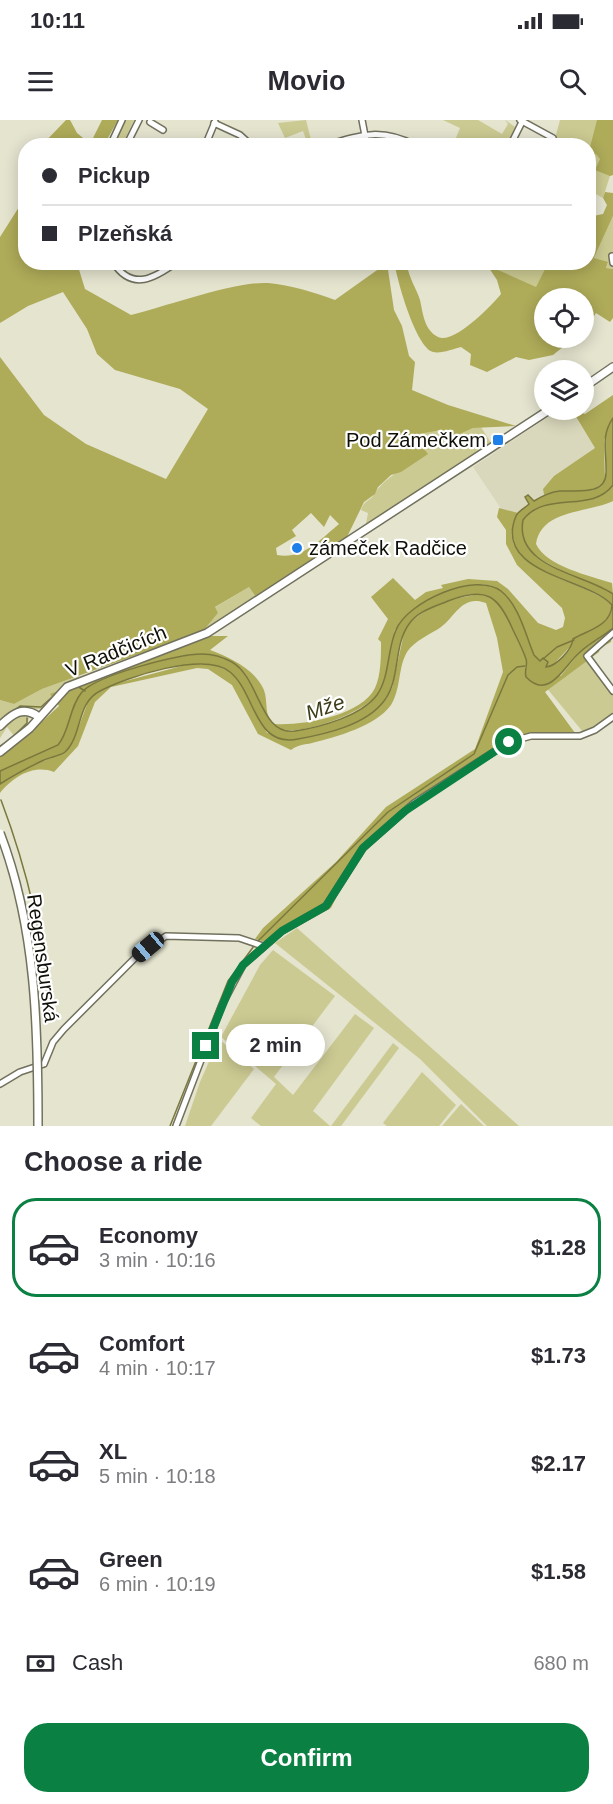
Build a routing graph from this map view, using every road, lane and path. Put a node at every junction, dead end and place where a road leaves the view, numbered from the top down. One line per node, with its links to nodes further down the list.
1 (122, 120): 11 (street)
2 (139, 120): 12 (street)
3 (163, 120): 8 (street)
4 (363, 120): 10 (street)
5 (522, 120): 18 (street); 19 (street)
6 (150, 122): 8 (street)
7 (215, 122): 13 (street); 14 (street)
8 (158, 126): 9 (street)
9 (163, 130)
10 (364, 135): 15 (street); 16 (street); 17 (street)
11 (114, 138)
12 (130, 138)
13 (208, 138)
14 (243, 138)
15 (353, 138)
16 (365, 138)
17 (400, 138)
18 (514, 138)
19 (553, 138)
20 (120, 270): 21 (street)
21 (166, 270)
22 (613, 367): 23 (street)
23 (594, 380)
24 (534, 420): 27 (street, V Radčicích)
25 (613, 633): 26 (street)
26 (613, 691)
27 (39, 717): 29 (street); 30 (street, V Radčicích)
28 (613, 717): 32 (street)
29 (0, 726)
30 (0, 752)
31 (0, 833): 34 (street, Regensburská, bridge)
32 (259, 944): 33 (street); 35 (street)
33 (0, 1084)
34 (38, 1126)
35 (176, 1126)

